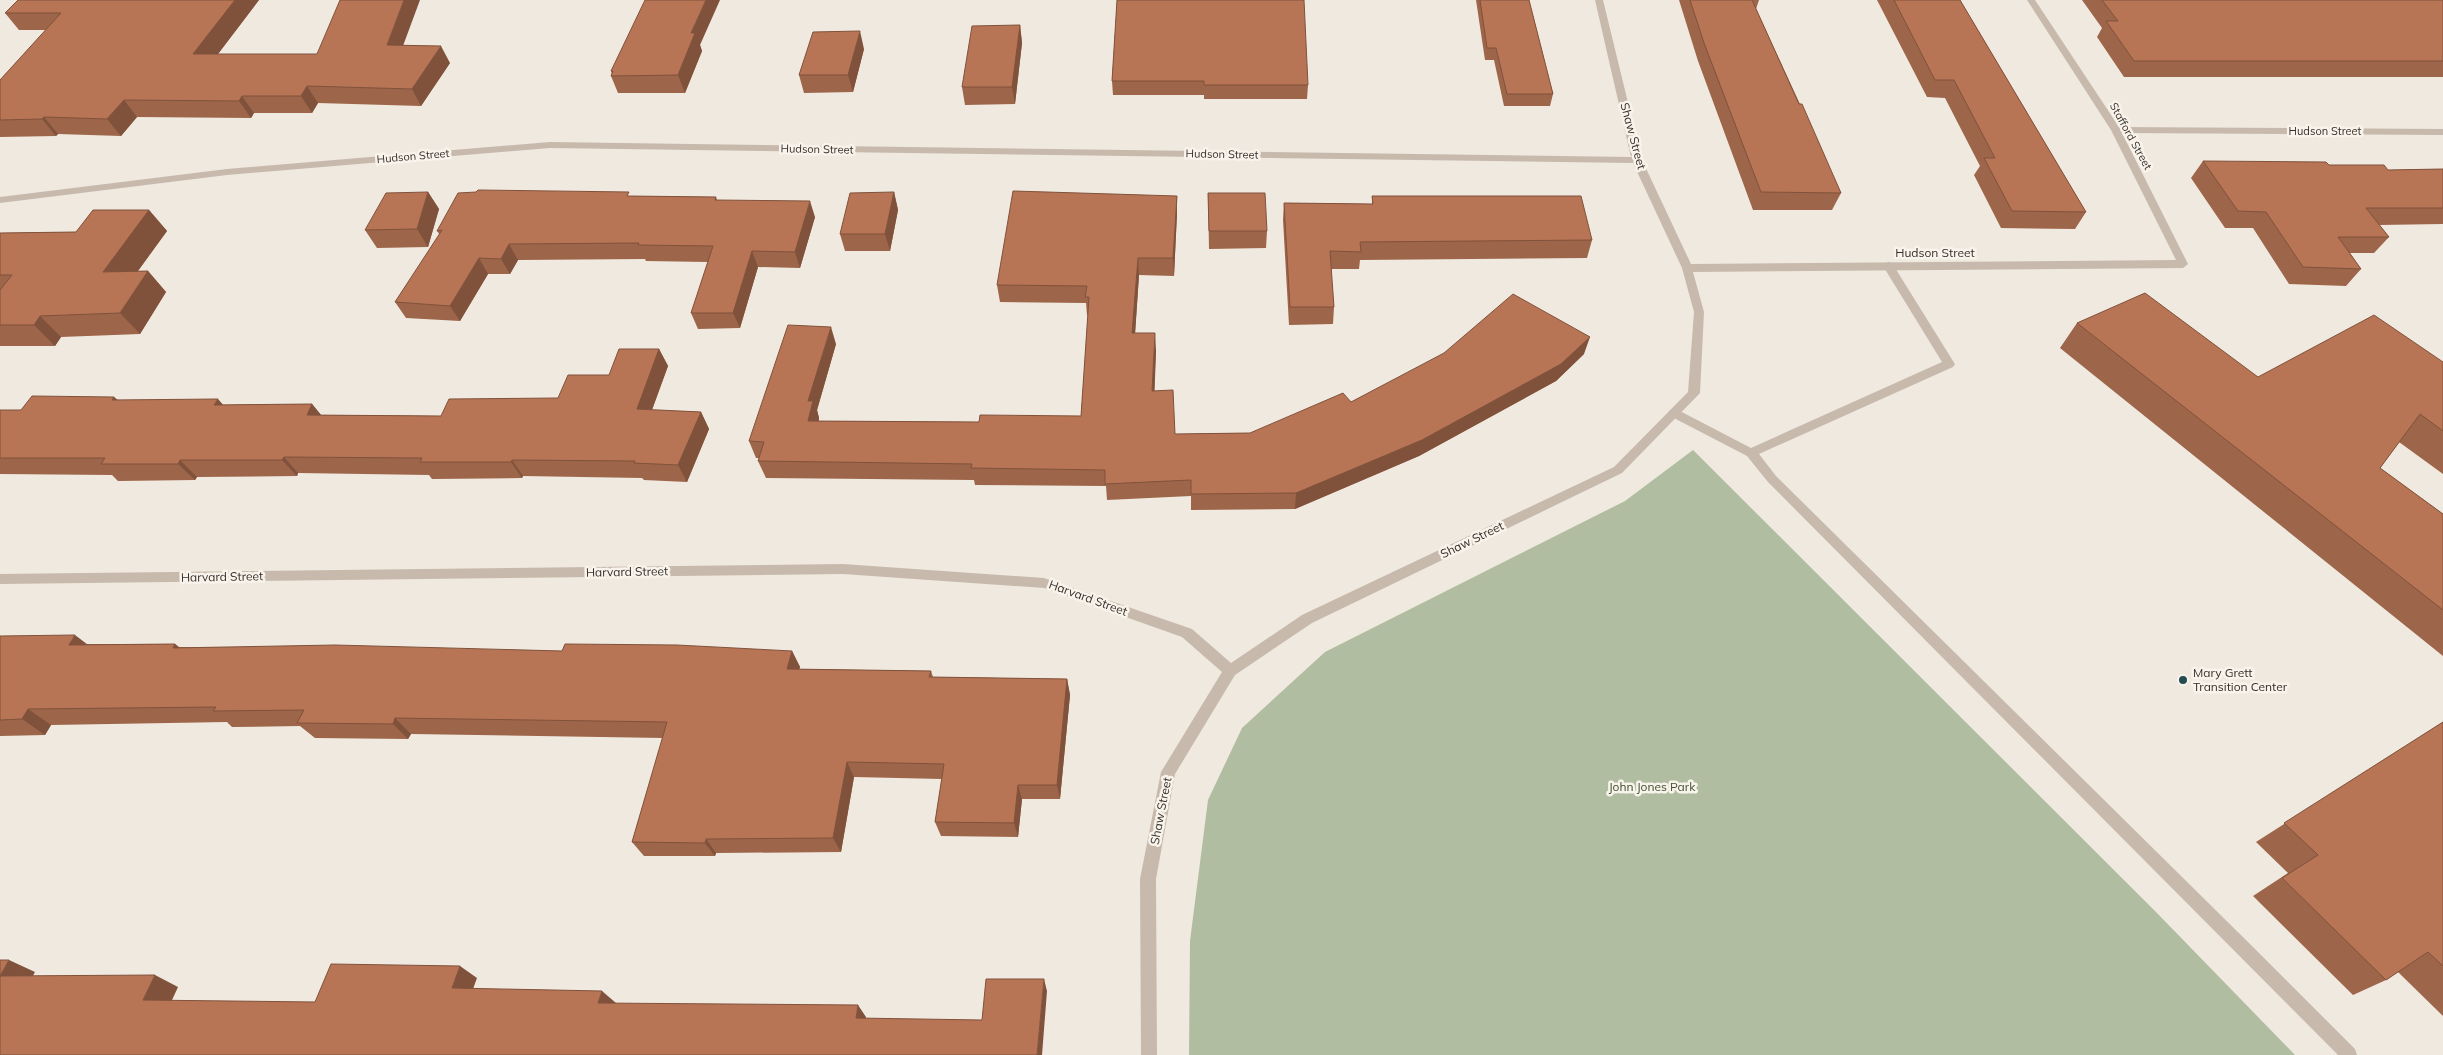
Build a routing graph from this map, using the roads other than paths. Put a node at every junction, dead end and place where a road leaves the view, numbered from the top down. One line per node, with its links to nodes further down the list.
1 (1599, 0): 5 (street, Shaw Street)
2 (2031, 0): 3 (street, Stafford Street)
3 (2116, 130): 4 (street, Hudson Street); 7 (street, Stafford Street)
4 (2443, 132)
5 (1637, 160): 6 (street, Hudson Street); 9 (street, Shaw Street)
6 (0, 200)
7 (2183, 264): 8 (street, Hudson Street)
8 (1888, 266): 9 (street, Hudson Street); 11 (street)
9 (1687, 268): 10 (street, Shaw Street)
10 (1674, 413): 11 (street); 13 (street, Shaw Street)
11 (1751, 453): 15 (street)
12 (0, 579): 13 (street, Harvard Street)
13 (1230, 671): 14 (street, Shaw Street)
14 (1149, 1055)
15 (2349, 1055)

